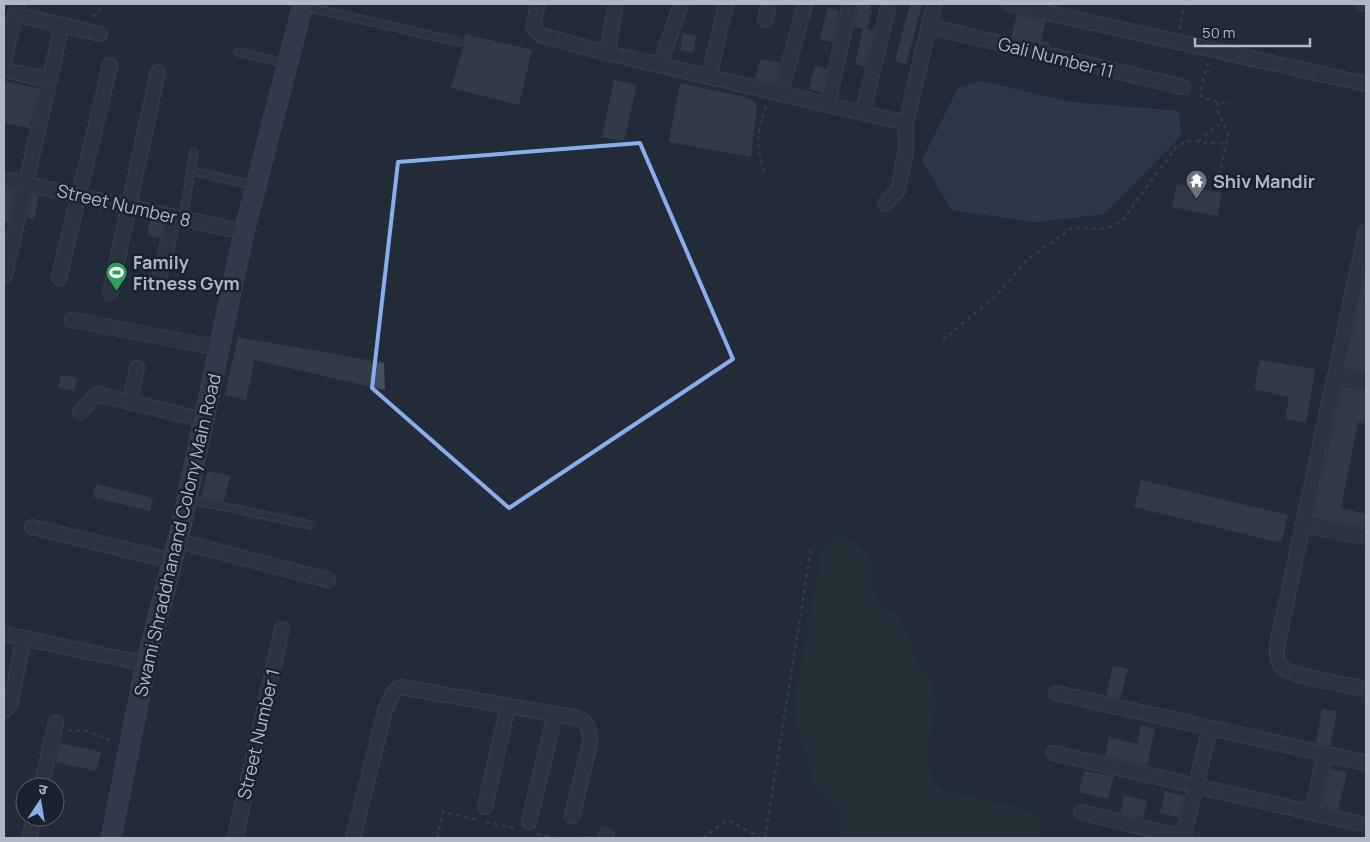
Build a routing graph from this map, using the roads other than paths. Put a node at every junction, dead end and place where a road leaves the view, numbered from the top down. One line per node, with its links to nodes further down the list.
1 (538, 4): 19 (street)
2 (681, 4): 22 (street)
3 (726, 4): 26 (street)
4 (768, 4): 13 (street)
5 (805, 4): 30 (street)
6 (850, 4): 31 (street)
7 (888, 4): 32 (street)
8 (934, 4): 15 (street)
9 (1009, 4): 28 (street)
10 (303, 5): 17 (lane); 21 (street, Swami Shraddhanand Colony Main Road)
11 (16, 9): 14 (street); 20 (street)
12 (615, 9): 19 (street)
13 (765, 20)
14 (62, 25): 16 (street); 27 (street)
15 (928, 26): 29 (street, Gali Number 11); 33 (street)
16 (100, 34)
17 (459, 42)
18 (238, 52): 21 (lane)
19 (607, 53): 22 (street)
20 (4, 60)
21 (288, 64): 38 (street, Swami Shraddhanand Colony Main Road)
22 (660, 65): 26 (street)
23 (110, 66): 39 (street)
24 (4, 70): 27 (street)
25 (158, 72): 41 (street)
26 (709, 76): 30 (street)
27 (50, 80): 37 (street)
28 (1366, 84)
29 (1184, 87)
30 (775, 92): 31 (street)
31 (828, 104): 32 (street)
32 (863, 112): 33 (street)
33 (906, 123): 40 (street)
34 (194, 152): 35 (lane)
35 (192, 171): 38 (lane); 42 (lane)
36 (4, 179): 37 (street, Street Number 8)
37 (26, 184): 39 (street, Street Number 8); 45 (street)
38 (256, 186): 44 (street, Swami Shraddhanand Colony Main Road)
39 (77, 194): 41 (street, Street Number 8); 47 (street)
40 (885, 204)
41 (128, 206): 42 (street, Street Number 8); 48 (street)
42 (179, 218): 44 (street, Street Number 8); 46 (street)
43 (1366, 230): 52 (street)
44 (244, 232): 50 (street, Swami Shraddhanand Colony Main Road)
45 (5, 275)
46 (160, 275)
47 (59, 278)
48 (110, 293)
49 (72, 320): 50 (street)
50 (219, 348): 56 (street, Swami Shraddhanand Colony Main Road)
51 (137, 368): 54 (street)
52 (1336, 375): 53 (street); 59 (street)
53 (1366, 382)
54 (130, 402): 55 (street); 56 (street)
55 (80, 412)
56 (204, 420): 57 (street, Swami Shraddhanand Colony Main Road)
57 (187, 499): 58 (lane); 62 (street, Swami Shraddhanand Colony Main Road)
58 (310, 525)
59 (1302, 525): 61 (street); 69 (street)
60 (32, 527): 63 (street)
61 (1366, 537)
62 (178, 542): 63 (street, Swami Shraddhanand Colony Main Road); 64 (street)
63 (172, 561): 68 (street, Swami Shraddhanand Colony Main Road)
64 (328, 580)
65 (282, 629): 88 (street, Street Number 1)
66 (4, 634): 67 (street)
67 (24, 638): 68 (street); 72 (street)
68 (146, 664): 87 (street, Swami Shraddhanand Colony Main Road)
69 (1366, 689)
70 (1056, 694): 75 (street)
71 (508, 706): 73 (street); 81 (street); 89 (street)
72 (4, 711)
73 (555, 714): 84 (street); 86 (street)
74 (55, 726): 79 (street)
75 (1210, 728): 77 (street); 80 (street)
76 (1052, 752): 80 (street)
77 (1324, 754): 78 (street); 83 (street)
78 (1366, 763)
79 (43, 777)
80 (1195, 785): 83 (street); 90 (street)
81 (485, 807)
82 (1081, 812): 90 (street)
83 (1312, 813): 85 (street)
84 (572, 816)
85 (1366, 825)
86 (525, 828)
87 (111, 838)
88 (234, 838)
89 (352, 838)
90 (1184, 838)

